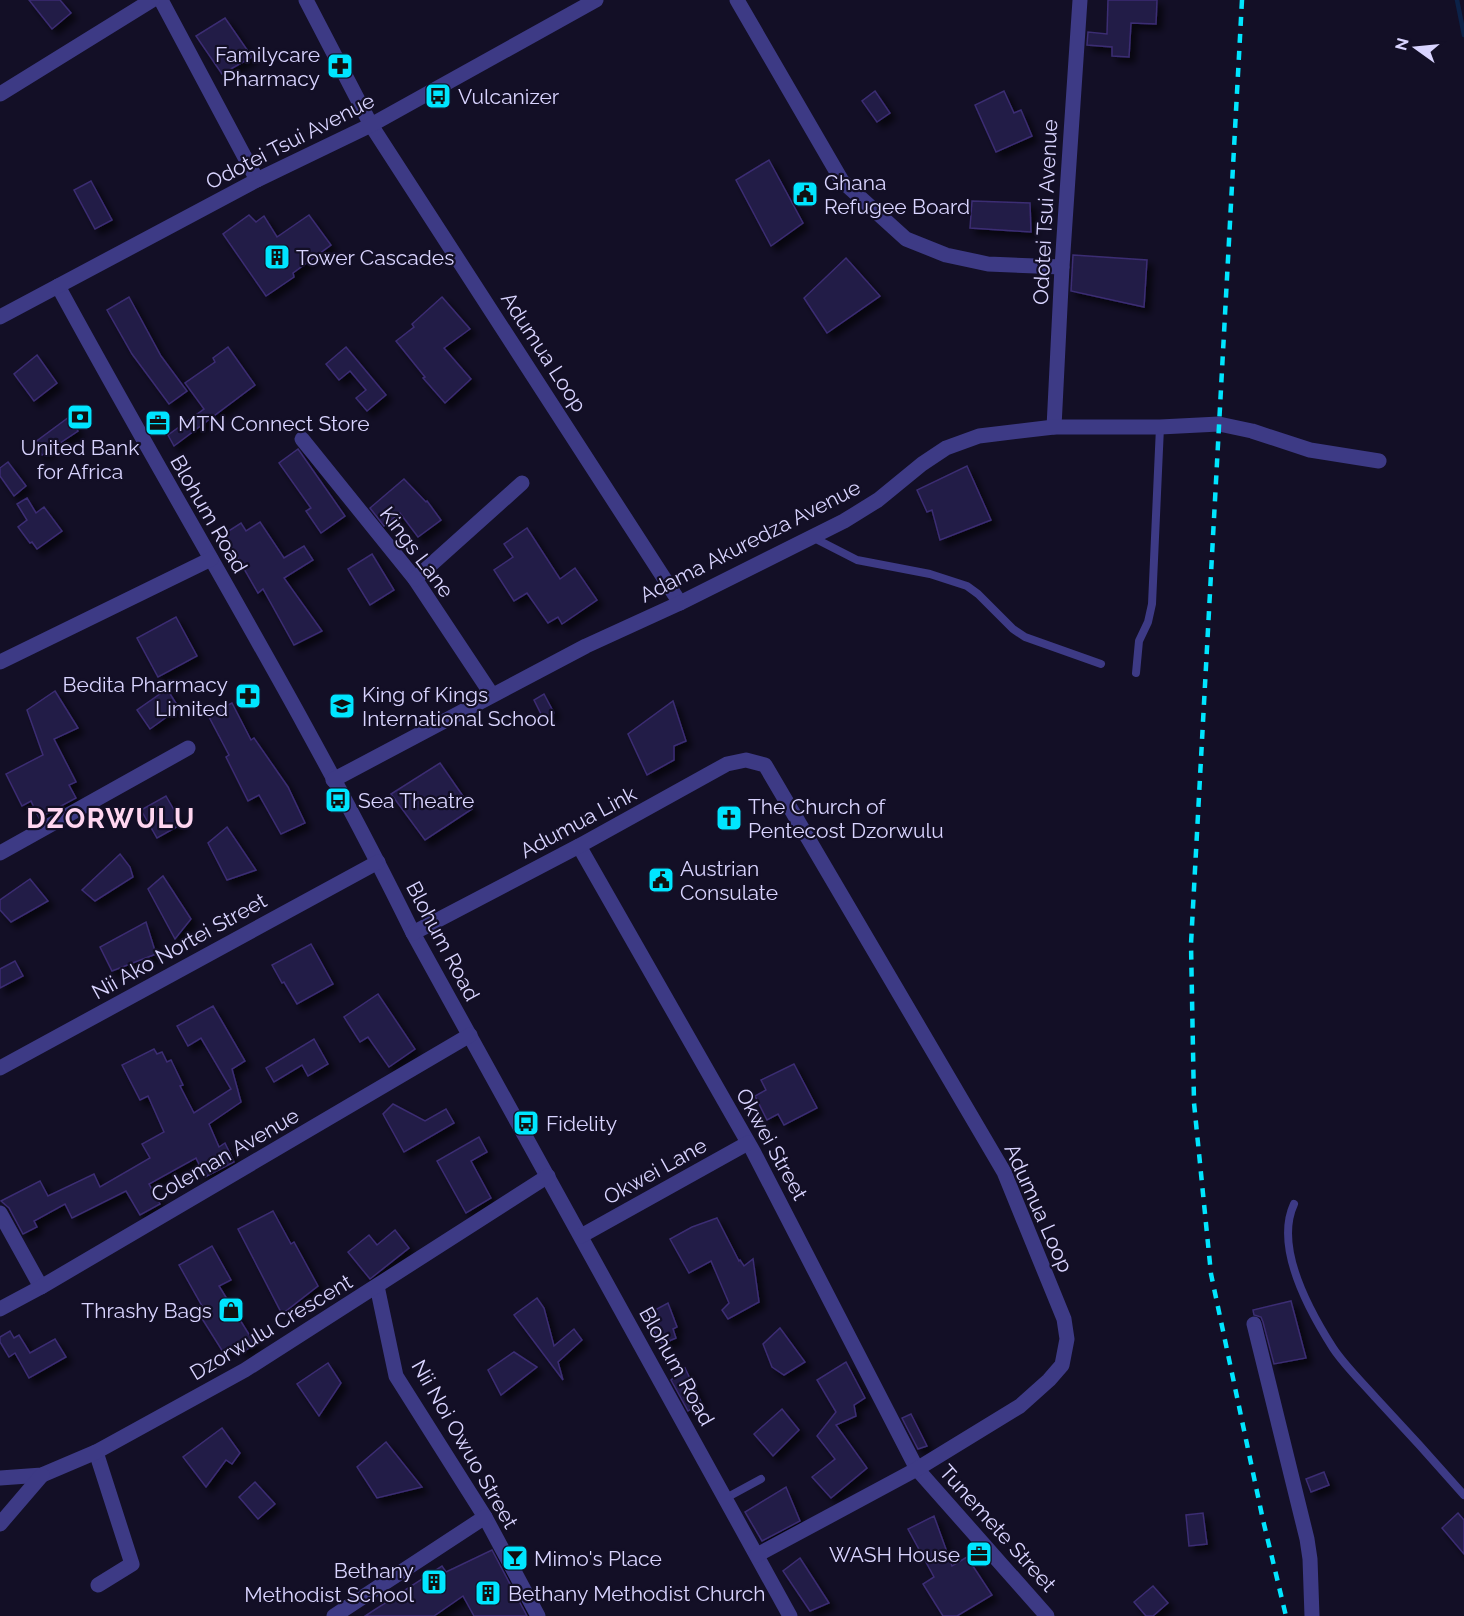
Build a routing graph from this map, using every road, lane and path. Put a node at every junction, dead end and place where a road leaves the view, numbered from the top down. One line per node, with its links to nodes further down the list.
1 (152, 0): 7 (street)
2 (161, 0): 9 (street)
3 (306, 0): 8 (street, Adumua Loop)
4 (596, 0): 8 (street, Odotei Tsui Avenue)
5 (737, 0): 10 (street)
6 (1080, 0): 10 (street, Odotei Tsui Avenue)
7 (0, 94)
8 (371, 124): 9 (street, Odotei Tsui Avenue); 21 (street, Adumua Loop)
9 (257, 180): 11 (street, Odotei Tsui Avenue)
10 (1062, 267): 13 (street, Odotei Tsui Avenue)
11 (58, 286): 12 (street, Odotei Tsui Avenue); 19 (street, Blohum Road)
12 (0, 317)
13 (1054, 428): 14 (street, Adama Akuredza Avenue); 18 (street, Adama Akuredza Avenue)
14 (1160, 428): 16 (street, Adama Akuredza Avenue); 24 (lane)
15 (302, 439): 20 (street, Kings Lane)
16 (1379, 461)
17 (522, 483): 20 (street)
18 (811, 536): 21 (street, Adama Akuredza Avenue); 23 (lane)
19 (212, 559): 22 (street); 28 (street, Blohum Road)
20 (415, 579): 25 (street, Kings Lane)
21 (680, 603): 25 (street, Adama Akuredza Avenue)
22 (0, 662)
23 (1101, 664)
24 (1136, 673)
25 (492, 695): 28 (street, Adama Akuredza Avenue)
26 (188, 748): 30 (street)
27 (765, 765): 29 (street, Adumua Link); 45 (street, Adumua Loop)
28 (333, 780): 31 (street, Blohum Road)
29 (579, 846): 32 (street, Adumua Link); 35 (street, Okwei Street)
30 (0, 853)
31 (378, 862): 32 (street, Blohum Road); 34 (street, Nii Ako Nortei Street)
32 (413, 933): 33 (street, Blohum Road)
33 (470, 1035): 36 (street, Blohum Road); 41 (street, Coleman Avenue)
34 (0, 1068)
35 (748, 1143): 39 (street, Okwei Lane); 45 (street, Okwei Street)
36 (548, 1176): 39 (street, Blohum Road); 40 (street, Dzorwulu Crescent)
37 (1294, 1204): 49 (lane)
38 (0, 1213): 41 (street)
39 (581, 1236): 50 (street, Blohum Road)
40 (377, 1286): 44 (street, Dzorwulu Crescent); 51 (street, Nii Noi Owuo Street)
41 (41, 1287): 42 (street, Coleman Avenue)
42 (0, 1309)
43 (1254, 1324): 59 (street)
44 (96, 1452): 46 (street, Dzorwulu Crescent); 54 (street)
45 (917, 1469): 53 (street, Adumua Loop); 58 (street, Tunemete Street)
46 (42, 1475): 47 (street, Dzorwulu Crescent); 52 (street)
47 (0, 1478)
48 (761, 1479): 50 (lane)
49 (1464, 1495)
50 (726, 1498): 53 (street, Blohum Road)
51 (485, 1517): 55 (street); 56 (street, Nii Noi Owuo Street)
52 (0, 1524)
53 (757, 1555): 57 (street, Blohum Road)
54 (98, 1585)
55 (333, 1616)
56 (538, 1616)
57 (790, 1616)
58 (1047, 1616)
59 (1312, 1616)

